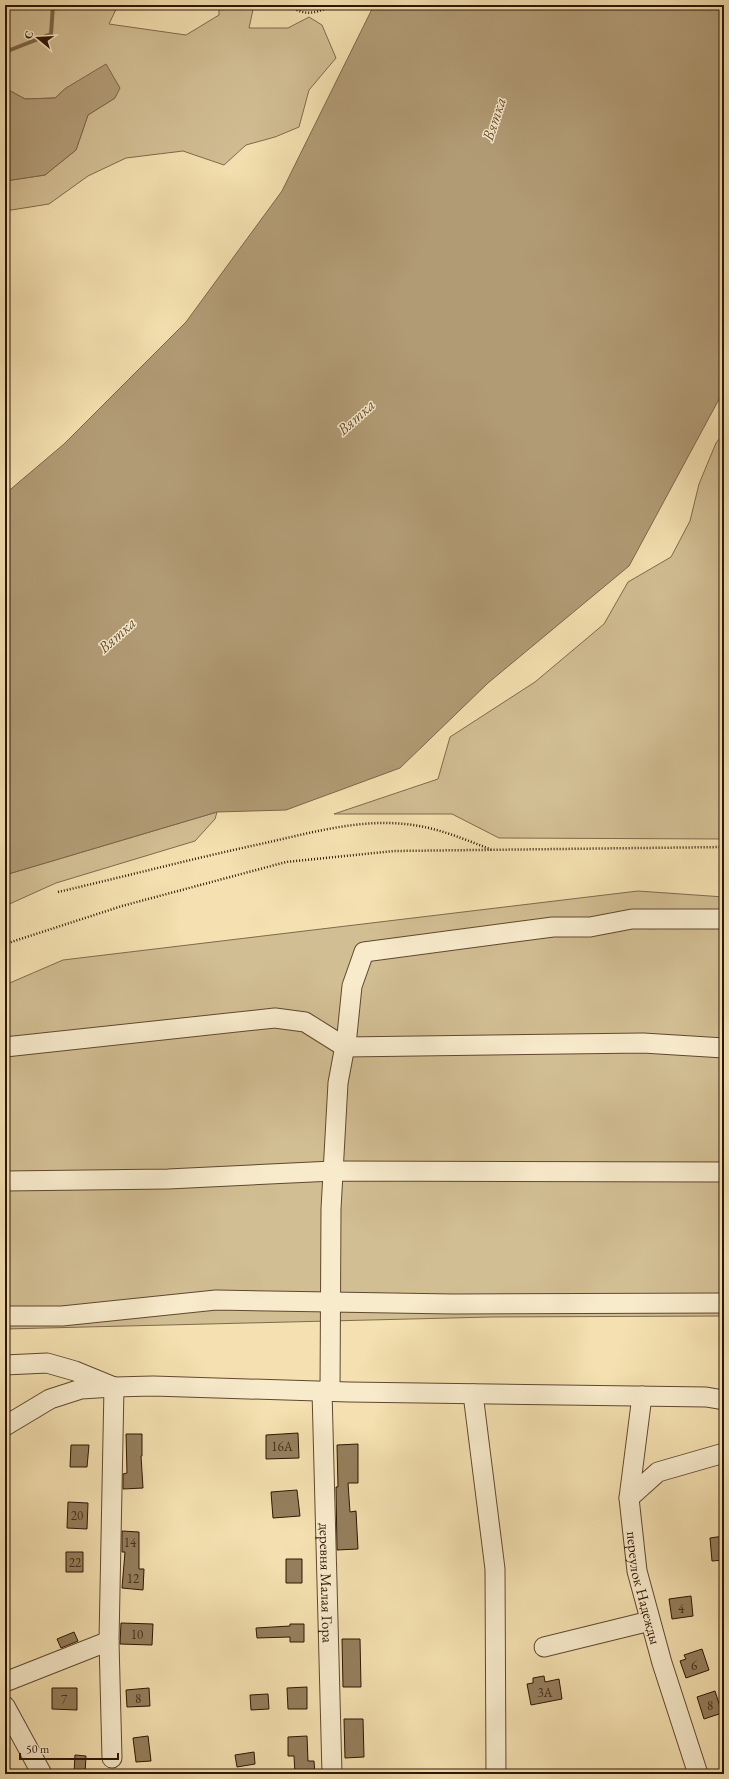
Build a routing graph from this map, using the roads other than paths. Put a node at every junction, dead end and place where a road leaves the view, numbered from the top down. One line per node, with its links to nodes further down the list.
1 (724, 920): 3 (street, деревня Малая Гора)
2 (5, 1047): 3 (street)
3 (345, 1047): 4 (street); 5 (street, деревня Малая Гора)
4 (724, 1048)
5 (333, 1171): 6 (street); 7 (street); 8 (street, деревня Малая Гора)
6 (724, 1172)
7 (5, 1181)
8 (331, 1303): 9 (street); 10 (street); 13 (street, деревня Малая Гора)
9 (724, 1303)
10 (5, 1316)
11 (5, 1364): 12 (street)
12 (114, 1387): 13 (street); 17 (street); 21 (street)
13 (326, 1391): 14 (street); 27 (street, деревня Малая Гора)
14 (473, 1394): 15 (street); 28 (street)
15 (642, 1396): 16 (street); 19 (street, переулок Надежды)
16 (724, 1400)
17 (5, 1426)
18 (724, 1453): 19 (street)
19 (629, 1498): 20 (street, переулок Надежды)
20 (650, 1621): 22 (street); 29 (street, переулок Надежды)
21 (109, 1641): 23 (street); 25 (street)
22 (544, 1647)
23 (5, 1682)
24 (5, 1706): 26 (street)
25 (112, 1758)
26 (42, 1774)
27 (332, 1774)
28 (496, 1774)
29 (698, 1774)

